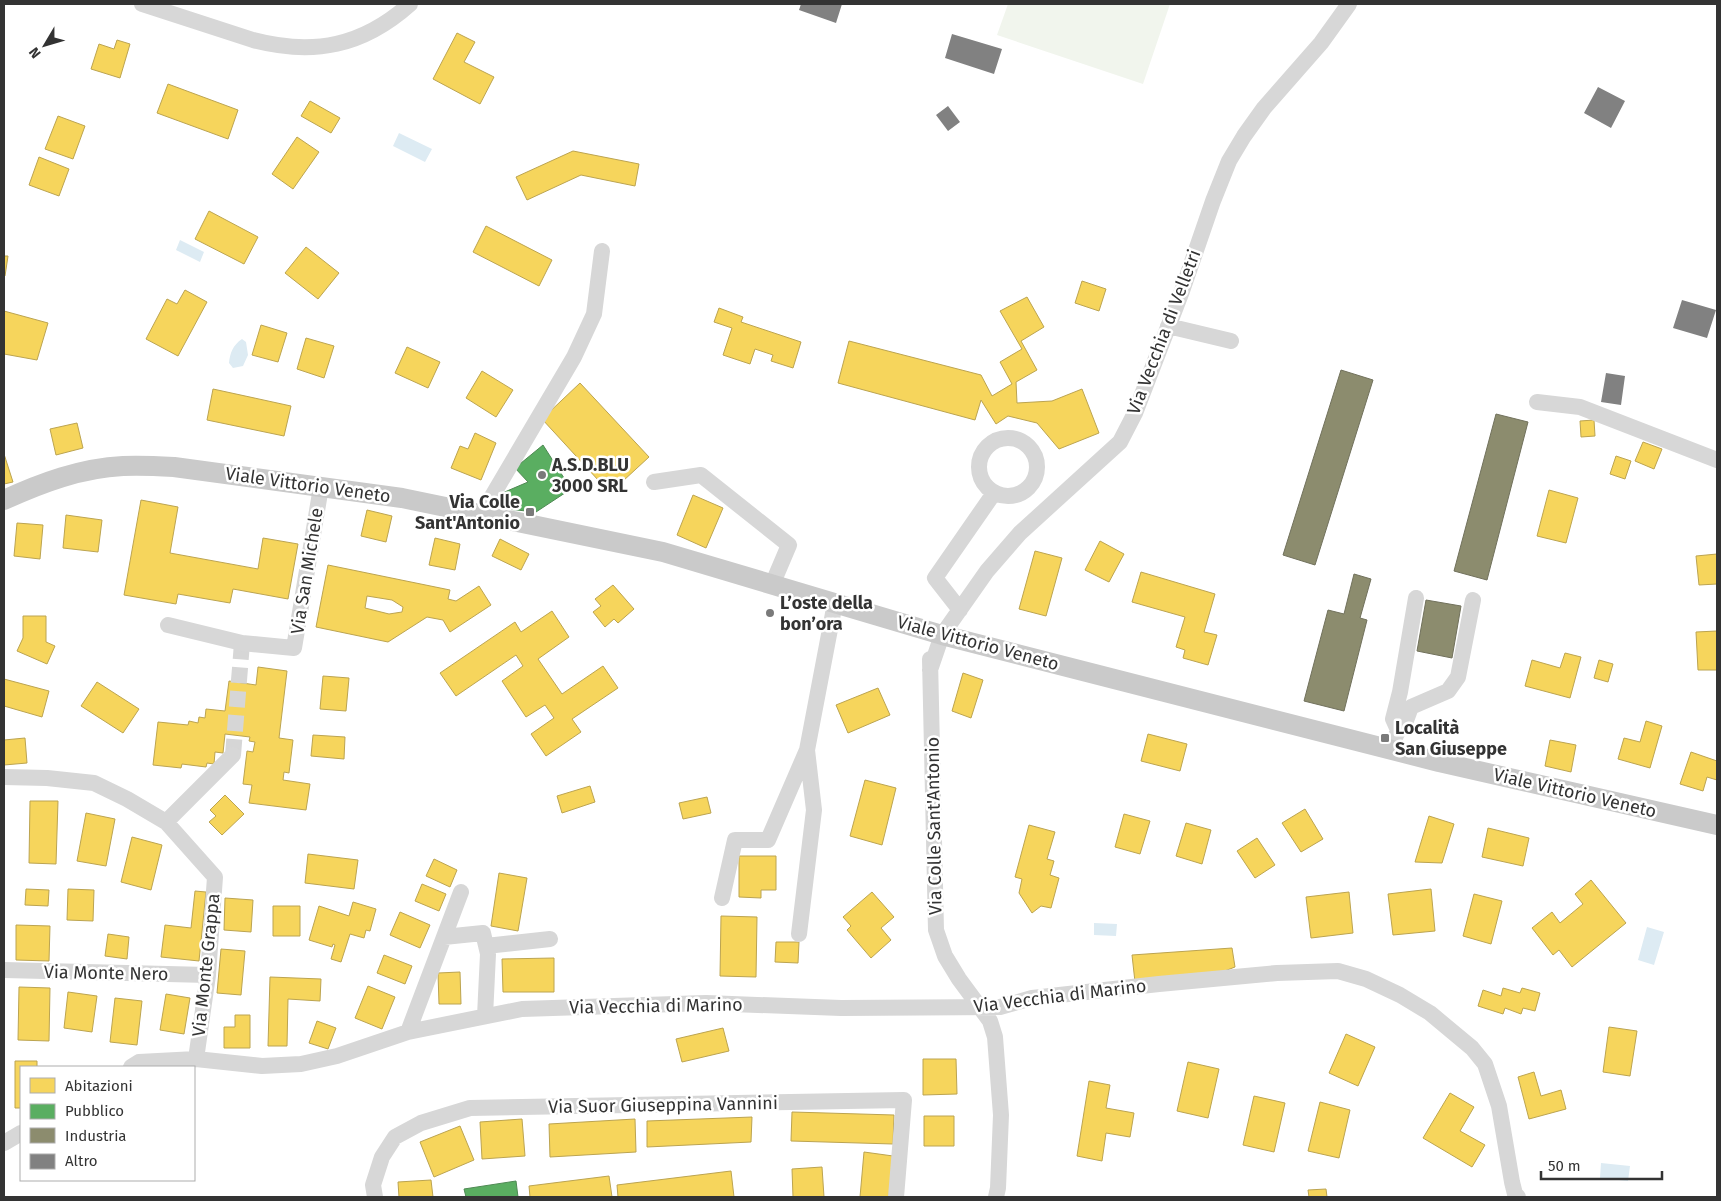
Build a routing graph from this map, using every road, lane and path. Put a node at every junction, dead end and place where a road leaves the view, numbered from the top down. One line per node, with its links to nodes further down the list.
1 (142, 4): 2 (street)
2 (410, 4)
3 (1349, 4): 5 (street, Via Vecchia di Velletri)
4 (602, 251): 13 (street)
5 (1168, 326): 6 (street); 18 (street, Via Vecchia di Velletri)
6 (1231, 341)
7 (1537, 402): 8 (street)
8 (1717, 460)
9 (654, 482): 14 (street)
10 (321, 487): 12 (main road, Viale Vittorio Veneto); 13 (main road, Viale Vittorio Veneto); 19 (street, Via San Michele)
11 (994, 492): 18 (street)
12 (4, 500)
13 (481, 515): 14 (main road, Viale Vittorio Veneto)
14 (772, 585): 17 (main road, Viale Vittorio Veneto)
15 (1416, 598): 21 (street)
16 (1472, 600): 21 (street)
17 (835, 603): 20 (main road, Viale Vittorio Veneto); 23 (street)
18 (960, 610): 20 (street, Via Vecchia di Velletri)
19 (168, 625)
20 (935, 633): 22 (main road, Viale Vittorio Veneto); 36 (street, Via Colle Sant'Antonio)
21 (1398, 730): 22 (street)
22 (1392, 749): 27 (main road, Viale Vittorio Veneto)
23 (807, 750): 29 (street); 30 (street)
24 (234, 755): 26 (street)
25 (4, 777): 26 (street, Via Monte Grappa)
26 (166, 822): 35 (street, Via Monte Grappa)
27 (1717, 825)
28 (461, 892): 31 (street)
29 (722, 898)
30 (799, 934)
31 (444, 937): 33 (street); 38 (street)
32 (550, 939): 33 (street)
33 (486, 946): 37 (street)
34 (4, 970): 35 (street, Via Monte Nero)
35 (208, 975): 39 (street, Via Monte Grappa)
36 (980, 1006): 37 (street, Via Vecchia di Marino); 43 (street); 46 (street, Via Vecchia di Marino)
37 (485, 1016): 38 (street, Via Vecchia di Marino)
38 (408, 1032): 39 (street, Via Vecchia di Marino)
39 (196, 1059): 40 (street, Via Vecchia di Marino)
40 (133, 1066)
41 (20, 1134): 42 (street)
42 (4, 1143)
43 (998, 1194)
44 (375, 1197): 45 (street, Via Suor Giuseppina Vannini)
45 (896, 1197)
46 (1518, 1197)

